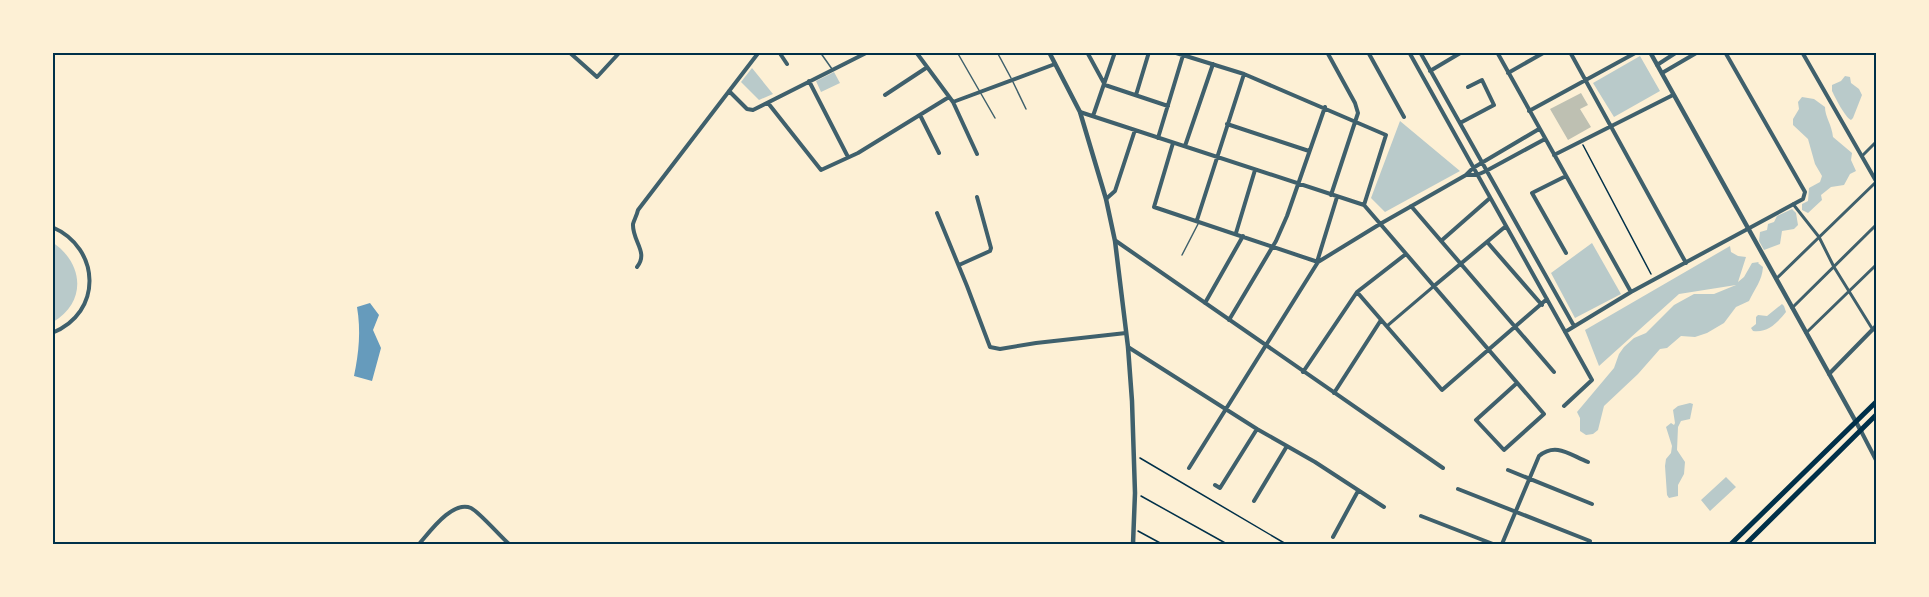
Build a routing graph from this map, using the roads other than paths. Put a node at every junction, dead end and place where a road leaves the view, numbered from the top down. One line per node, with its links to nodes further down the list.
1 (569, 52): 2 (street)
2 (620, 52)
3 (759, 52): 47 (street)
4 (779, 52): 32 (street)
5 (820, 52): 37 (lane)
6 (854, 52): 31 (lane)
7 (868, 52): 31 (street)
8 (916, 52): 36 (street)
9 (957, 52): 48 (lane)
10 (997, 52): 42 (lane)
11 (1048, 52): 33 (street)
12 (1087, 52): 45 (street)
13 (1114, 52): 45 (street)
14 (1149, 52): 50 (street)
15 (1173, 52): 30 (street)
16 (1327, 52): 64 (street)
17 (1368, 52): 62 (street)
18 (1409, 52): 83 (street)
19 (1419, 52): 38 (street)
20 (1462, 52): 38 (street)
21 (1497, 52): 39 (street)
22 (1545, 52): 39 (street)
23 (1570, 52): 43 (street)
24 (1636, 52): 43 (street)
25 (1650, 52): 35 (street)
26 (1677, 52): 35 (street)
27 (1698, 52): 40 (street)
28 (1725, 52): 96 (street)
29 (1802, 52): 79 (street)
30 (1184, 54): 34 (street); 55 (street)
31 (858, 57): 37 (street)
32 (787, 64)
33 (1055, 64): 42 (street); 59 (street)
34 (1213, 64): 41 (street); 74 (street)
35 (1657, 65): 40 (street)
36 (926, 68): 49 (street); 52 (street)
37 (833, 69): 44 (street)
38 (1430, 71): 65 (street)
39 (1508, 73): 58 (street)
40 (1662, 73): 51 (street)
41 (1245, 74): 56 (street); 66 (street)
42 (1012, 80): 48 (street); 57 (lane)
43 (1583, 80): 58 (street); 67 (street)
44 (809, 81): 54 (street); 80 (street)
45 (1105, 85): 50 (street); 61 (street)
46 (1468, 87): 65 (street)
47 (729, 91): 54 (street); 121 (street)
48 (980, 92): 53 (street); 63 (lane)
49 (885, 95)
50 (1136, 95): 55 (street)
51 (1673, 95): 67 (street); 105 (street)
52 (949, 98): 53 (street); 60 (street)
53 (953, 102): 77 (street)
54 (768, 103): 80 (street)
55 (1168, 106): 70 (street)
56 (1325, 107): 64 (street); 75 (street)
57 (1026, 109)
58 (1529, 111): 68 (street)
59 (1080, 112): 61 (street); 95 (street)
60 (920, 115): 76 (street); 80 (street)
61 (1093, 116): 69 (street)
62 (1404, 117)
63 (995, 118)
64 (1354, 122): 91 (street); 97 (street)
65 (1460, 123): 82 (street)
66 (1227, 124): 75 (street); 81 (street)
67 (1611, 127): 78 (street); 117 (street)
68 (1539, 129): 71 (street); 82 (street)
69 (1135, 130): 70 (street); 95 (street)
70 (1158, 138): 73 (street)
71 (1545, 139): 78 (street); 85 (street)
72 (1876, 141): 79 (street)
73 (1173, 143): 74 (street); 100 (street)
74 (1185, 146): 81 (street)
75 (1309, 151): 90 (street)
76 (939, 153)
77 (977, 154)
78 (1554, 155): 88 (street)
79 (1862, 156): 89 (street)
80 (848, 157)
81 (1216, 157): 84 (street); 100 (street)
82 (1482, 163): 83 (street); 85 (street)
83 (1473, 168): 86 (street); 87 (street)
84 (1255, 170): 90 (street); 106 (street)
85 (1486, 171): 87 (street); 135 (street)
86 (1466, 175): 87 (street); 98 (street)
87 (1477, 175): 94 (street)
88 (1566, 176): 113 (street); 127 (street)
89 (1876, 182): 108 (street)
90 (1298, 183): 91 (street); 112 (street)
91 (1331, 195): 92 (street)
92 (1337, 196): 97 (street); 116 (street)
93 (977, 197): 119 (street)
94 (1490, 198): 103 (street); 110 (street)
95 (1106, 199): 109 (street)
96 (1793, 204): 105 (street); 108 (street)
97 (1364, 205): 101 (street)
98 (1411, 206): 101 (street); 110 (street)
99 (937, 213): 119 (street)
100 (1198, 220): 106 (street); 115 (lane)
101 (1380, 224): 114 (street); 116 (street)
102 (1876, 225): 122 (street)
103 (1506, 226): 111 (street); 128 (street)
104 (52, 227): 139 (street)
105 (1748, 229): 117 (street); 123 (street)
106 (1236, 233): 107 (street)
107 (1244, 236): 112 (street); 129 (street)
108 (1819, 237): 122 (street); 123 (street)
109 (1115, 241): 129 (street); 140 (street)
110 (1441, 241): 118 (street)
111 (1488, 243): 118 (street); 130 (street)
112 (1272, 246): 116 (street); 132 (street)
113 (1566, 253)
114 (1406, 254): 124 (street); 126 (street)
115 (1182, 255)
116 (1318, 262): 142 (street)
117 (1686, 263): 127 (street)
118 (1461, 264): 124 (street); 136 (street)
119 (959, 265): 140 (street)
120 (1876, 265): 125 (street)
121 (637, 267)
122 (1834, 267): 125 (street); 131 (street)
123 (1776, 279): 131 (street)
124 (1434, 286): 134 (street); 144 (street)
125 (1848, 291): 137 (street); 141 (street)
126 (1357, 292): 133 (street); 145 (street)
127 (1631, 292): 135 (street)
128 (1547, 299): 130 (street); 138 (street)
129 (1205, 303): 132 (street)
130 (1542, 304): 136 (street)
131 (1792, 308): 141 (street)
132 (1229, 320): 142 (street)
133 (1381, 320): 134 (street); 149 (street)
134 (1387, 326): 144 (street)
135 (1574, 326): 138 (street)
136 (1516, 328): 144 (street); 146 (street)
137 (1875, 328): 147 (street)
138 (1565, 332): 151 (street)
139 (52, 333)
140 (1126, 333): 143 (street)
141 (1806, 333): 147 (street)
142 (1266, 346): 145 (street); 152 (street)
143 (1128, 347): 152 (street); 176 (street)
144 (1489, 350): 148 (street)
145 (1303, 372): 149 (street)
146 (1554, 372)
147 (1829, 374): 154 (street)
148 (1517, 383): 148 (street)
149 (1334, 393): 161 (street)
150 (1876, 402): 154 (main road)
151 (1564, 406)
152 (1227, 409): 155 (street); 160 (street)
153 (1876, 416): 156 (main road)
154 (1856, 423): 156 (street); 179 (main road)
155 (1257, 429): 157 (street); 164 (street)
156 (1861, 431): 158 (street); 180 (main road)
157 (1287, 446): 166 (street); 167 (street)
158 (1876, 460)
159 (1588, 462): 163 (street)
160 (1189, 468)
161 (1443, 468)
162 (1508, 471): 163 (street)
163 (1529, 479): 168 (street); 170 (street)
164 (1215, 485)
165 (1458, 489): 170 (street)
166 (1358, 491): 169 (street); 172 (street)
167 (1254, 501)
168 (1592, 504)
169 (1384, 507)
170 (1515, 511): 173 (street); 178 (street)
171 (1421, 516): 177 (street)
172 (1333, 537)
173 (1590, 541)
174 (419, 544): 175 (street)
175 (509, 544)
176 (1133, 544)
177 (1493, 544)
178 (1502, 544)
179 (1731, 544)
180 (1746, 544)

